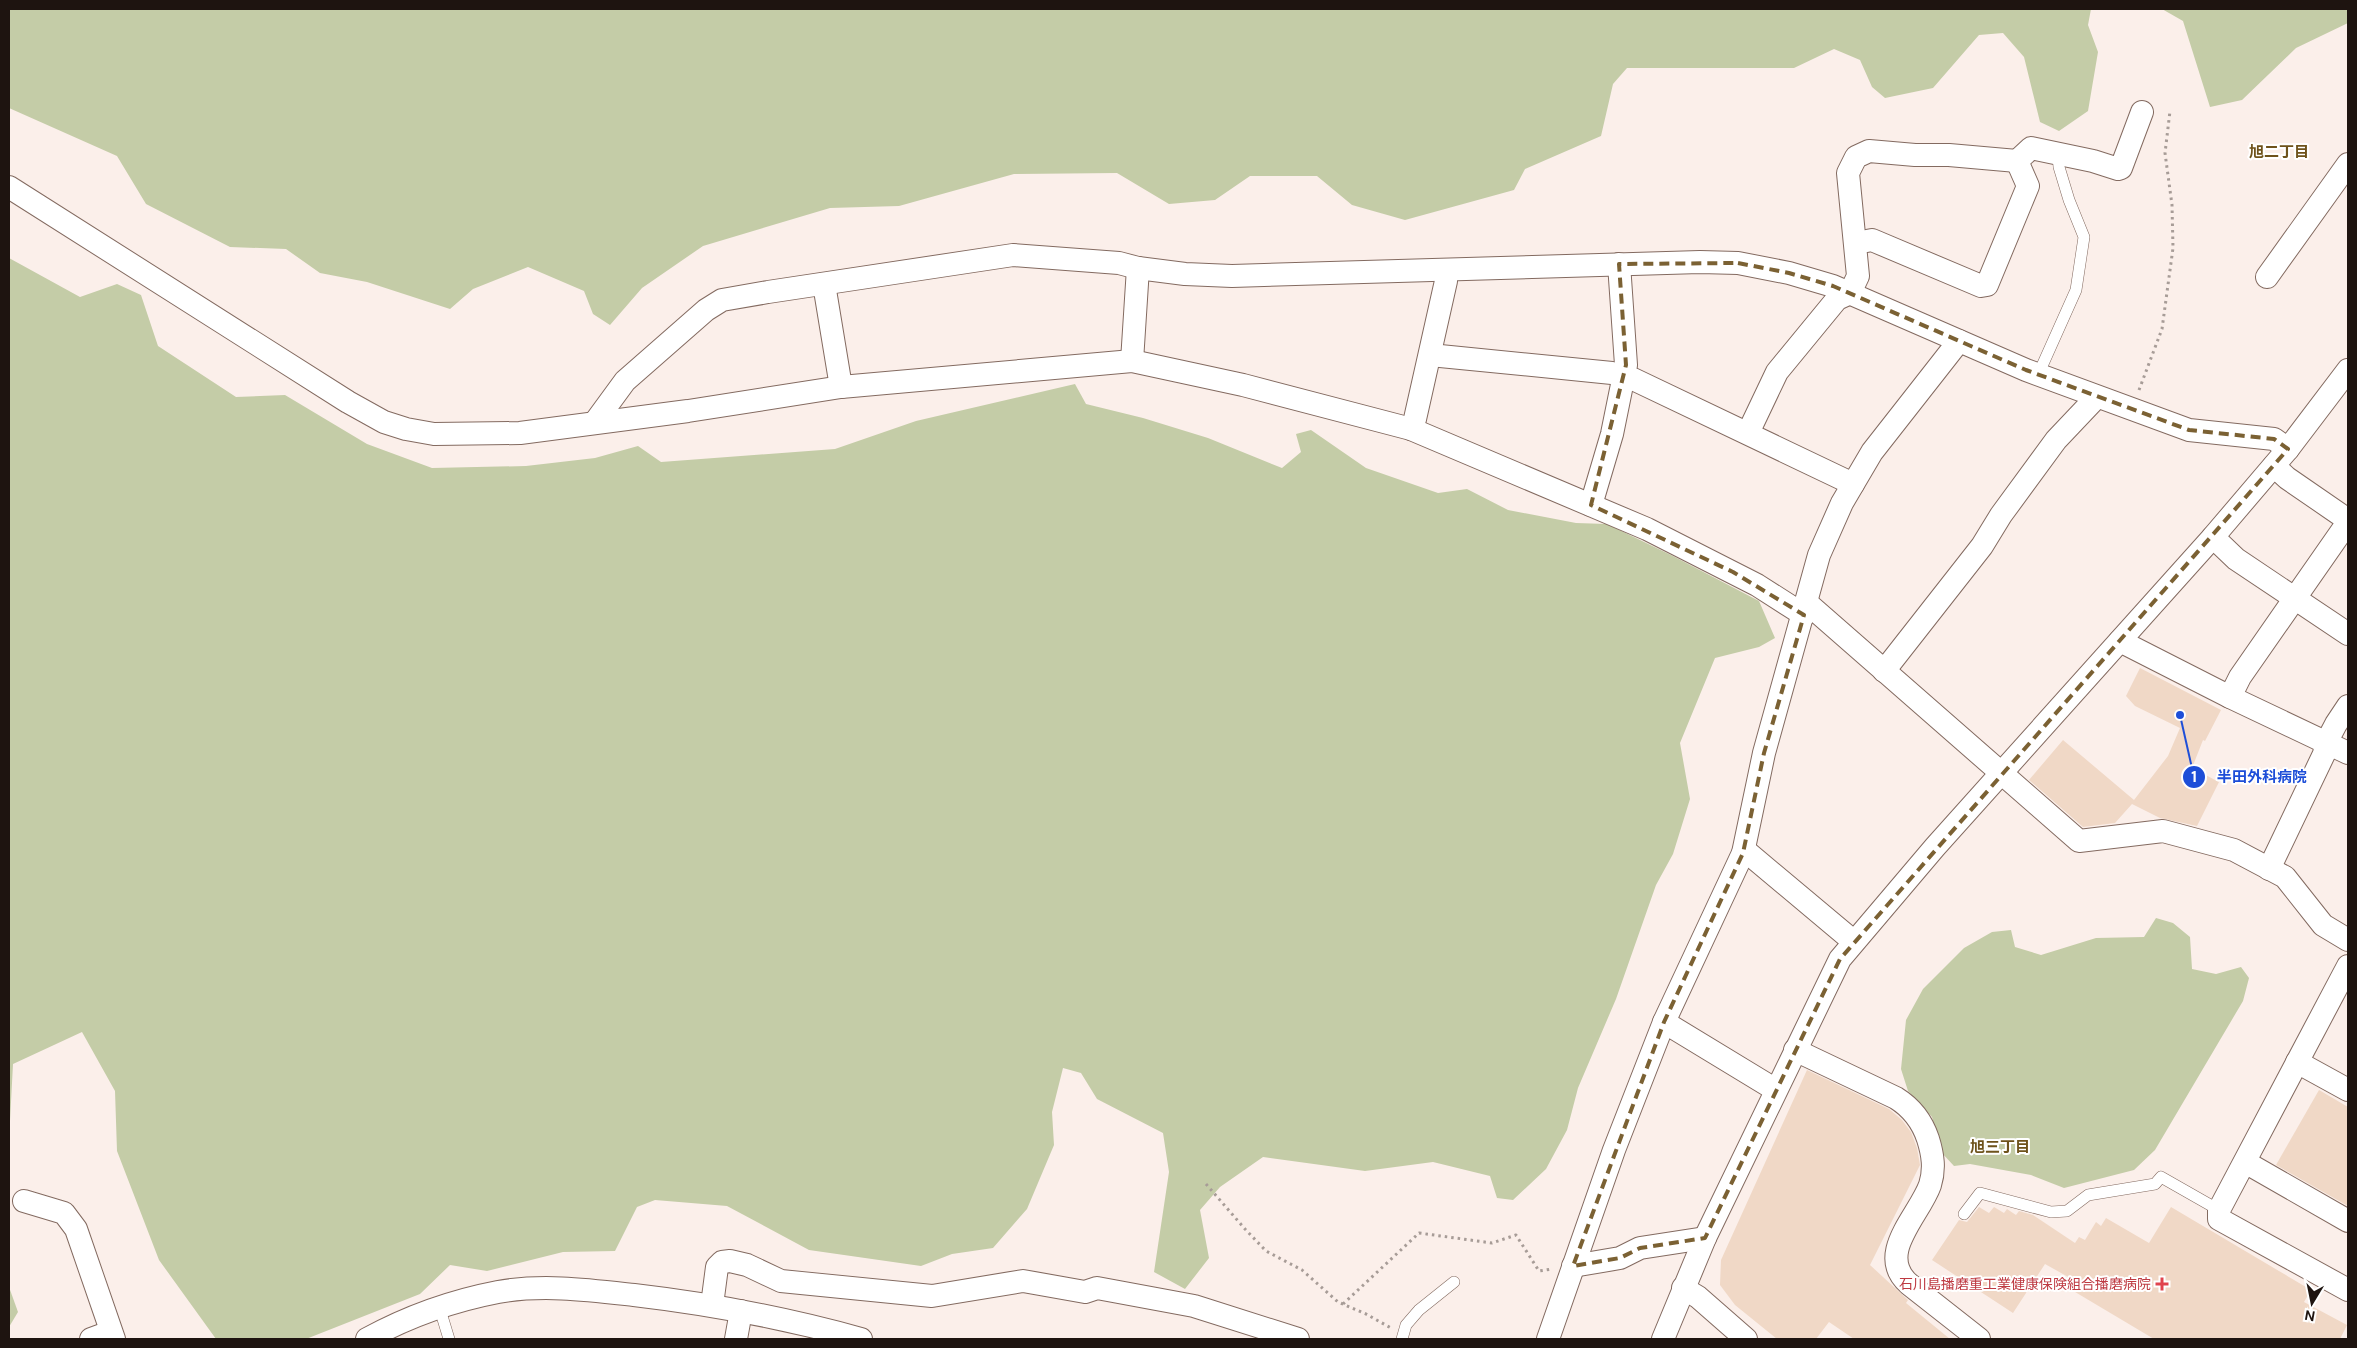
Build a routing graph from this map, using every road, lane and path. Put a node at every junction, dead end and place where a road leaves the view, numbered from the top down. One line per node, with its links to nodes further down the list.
1 (2142, 112): 3 (street)
2 (2170, 112): 22 (path)
3 (2058, 154): 4 (street); 18 (lane)
4 (2017, 161): 7 (street); 7 (street)
5 (2348, 164): 11 (street)
6 (9, 187): 23 (street)
7 (1856, 243): 13 (street)
8 (1619, 264): 10 (street); 13 (street); 19 (street)
9 (1138, 268): 10 (street); 12 (street); 16 (street)
10 (1446, 270): 15 (street)
11 (2267, 277)
12 (824, 284): 20 (street); 23 (street)
13 (1850, 294): 14 (street); 25 (street)
14 (1959, 341): 18 (street); 27 (street)
15 (1430, 356): 19 (street); 24 (street)
16 (1132, 361): 20 (street); 24 (street)
17 (2348, 370): 26 (street)
18 (2038, 374): 21 (street)
19 (1624, 376): 25 (street); 28 (street)
20 (840, 387): 23 (street)
21 (2094, 396): 22 (street); 35 (street)
22 (2132, 409): 26 (street)
23 (596, 422)
24 (1411, 429): 28 (street)
25 (1748, 434): 27 (street)
26 (2281, 457): 29 (street); 30 (street)
27 (1853, 484): 32 (street)
28 (1591, 506): 32 (street)
29 (2348, 521): 31 (street)
30 (2213, 537): 31 (street); 34 (street)
31 (2294, 598): 33 (street); 36 (street)
32 (1806, 609): 35 (street); 41 (street)
33 (2348, 634)
34 (2120, 641): 36 (street); 40 (street)
35 (1884, 671): 40 (street)
36 (2230, 697): 38 (street)
37 (2348, 706): 38 (street)
38 (2326, 742): 39 (street); 42 (street)
39 (2348, 753)
40 (2002, 774): 42 (street); 44 (street)
41 (1743, 853): 44 (street); 46 (street)
42 (2269, 869): 43 (street)
43 (2348, 940)
44 (1853, 941): 47 (street)
45 (2348, 966): 48 (street)
46 (1664, 1022): 49 (street); 58 (street)
47 (1796, 1050): 49 (street); 76 (street)
48 (2297, 1062): 50 (street); 51 (street)
49 (1776, 1090): 57 (street)
50 (2348, 1090)
51 (2244, 1162): 54 (street); 56 (street)
52 (1206, 1184): 62 (path)
53 (24, 1201): 66 (street)
54 (2219, 1210): 55 (lane); 61 (street)
55 (1964, 1214)
56 (2348, 1221)
57 (1705, 1238): 58 (street); 60 (street)
58 (1572, 1266): 62 (path); 73 (street)
59 (1454, 1282): 67 (lane)
60 (1683, 1288): 74 (street); 75 (street)
61 (2348, 1290)
62 (1343, 1304): 67 (path)
63 (712, 1305): 64 (street); 65 (street); 72 (street)
64 (440, 1306): 68 (street); 69 (lane)
65 (741, 1311): 70 (street); 71 (street)
66 (105, 1337)
67 (1402, 1337)
68 (367, 1339)
69 (449, 1339)
70 (736, 1339)
71 (861, 1339)
72 (1298, 1339)
73 (1548, 1339)
74 (1663, 1339)
75 (1746, 1339)
76 (1979, 1339)

